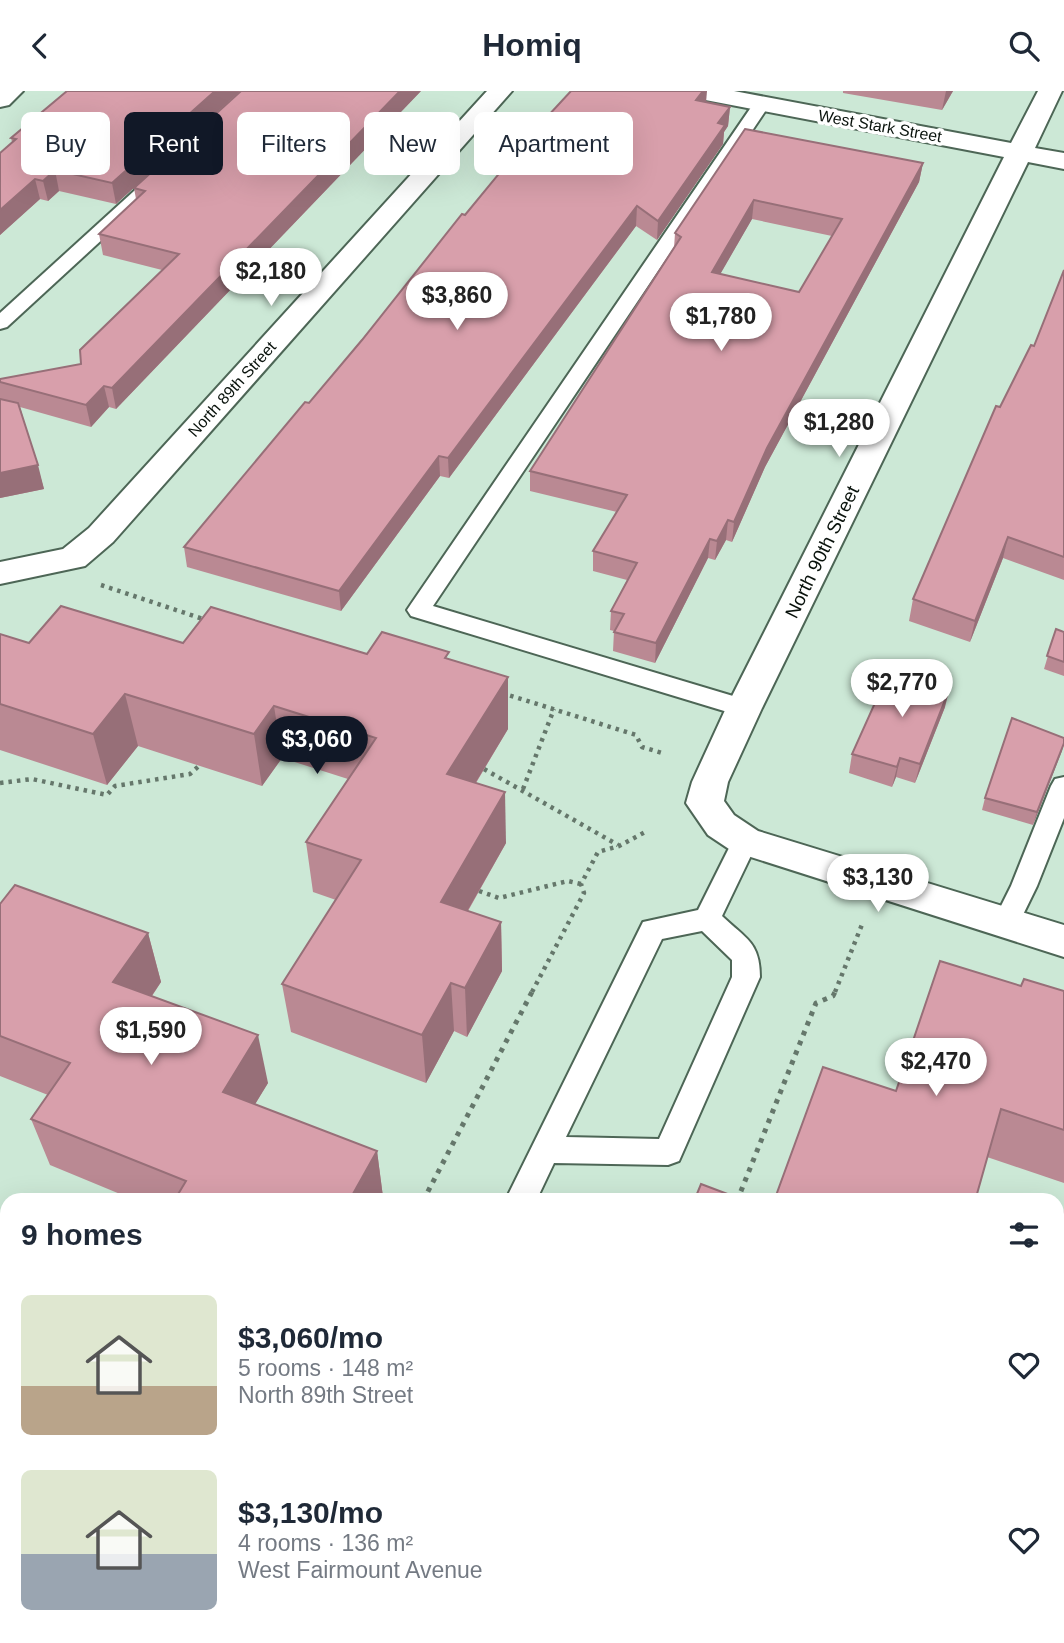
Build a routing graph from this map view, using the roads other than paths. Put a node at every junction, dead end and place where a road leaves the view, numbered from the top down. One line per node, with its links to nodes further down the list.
1 (11, 91): 5 (street)
2 (500, 91): 11 (street, North 89th Street)
3 (695, 91): 6 (street, West Stark Street)
4 (1050, 91): 7 (street, North 90th Street)
5 (0, 100)
6 (762, 104): 7 (street, West Stark Street); 12 (lane)
7 (1020, 152): 8 (street, West Stark Street); 12 (street, North 90th Street)
8 (1064, 161)
9 (162, 175): 10 (lane)
10 (0, 323)
11 (0, 573)
12 (744, 708): 14 (street, North 90th Street)
13 (1064, 786): 16 (lane)
14 (733, 833): 15 (lane); 16 (street)
15 (707, 919): 18 (lane); 18 (lane)
16 (1006, 922): 17 (street)
17 (1064, 941)
18 (545, 1150): 19 (lane)
19 (524, 1193)

